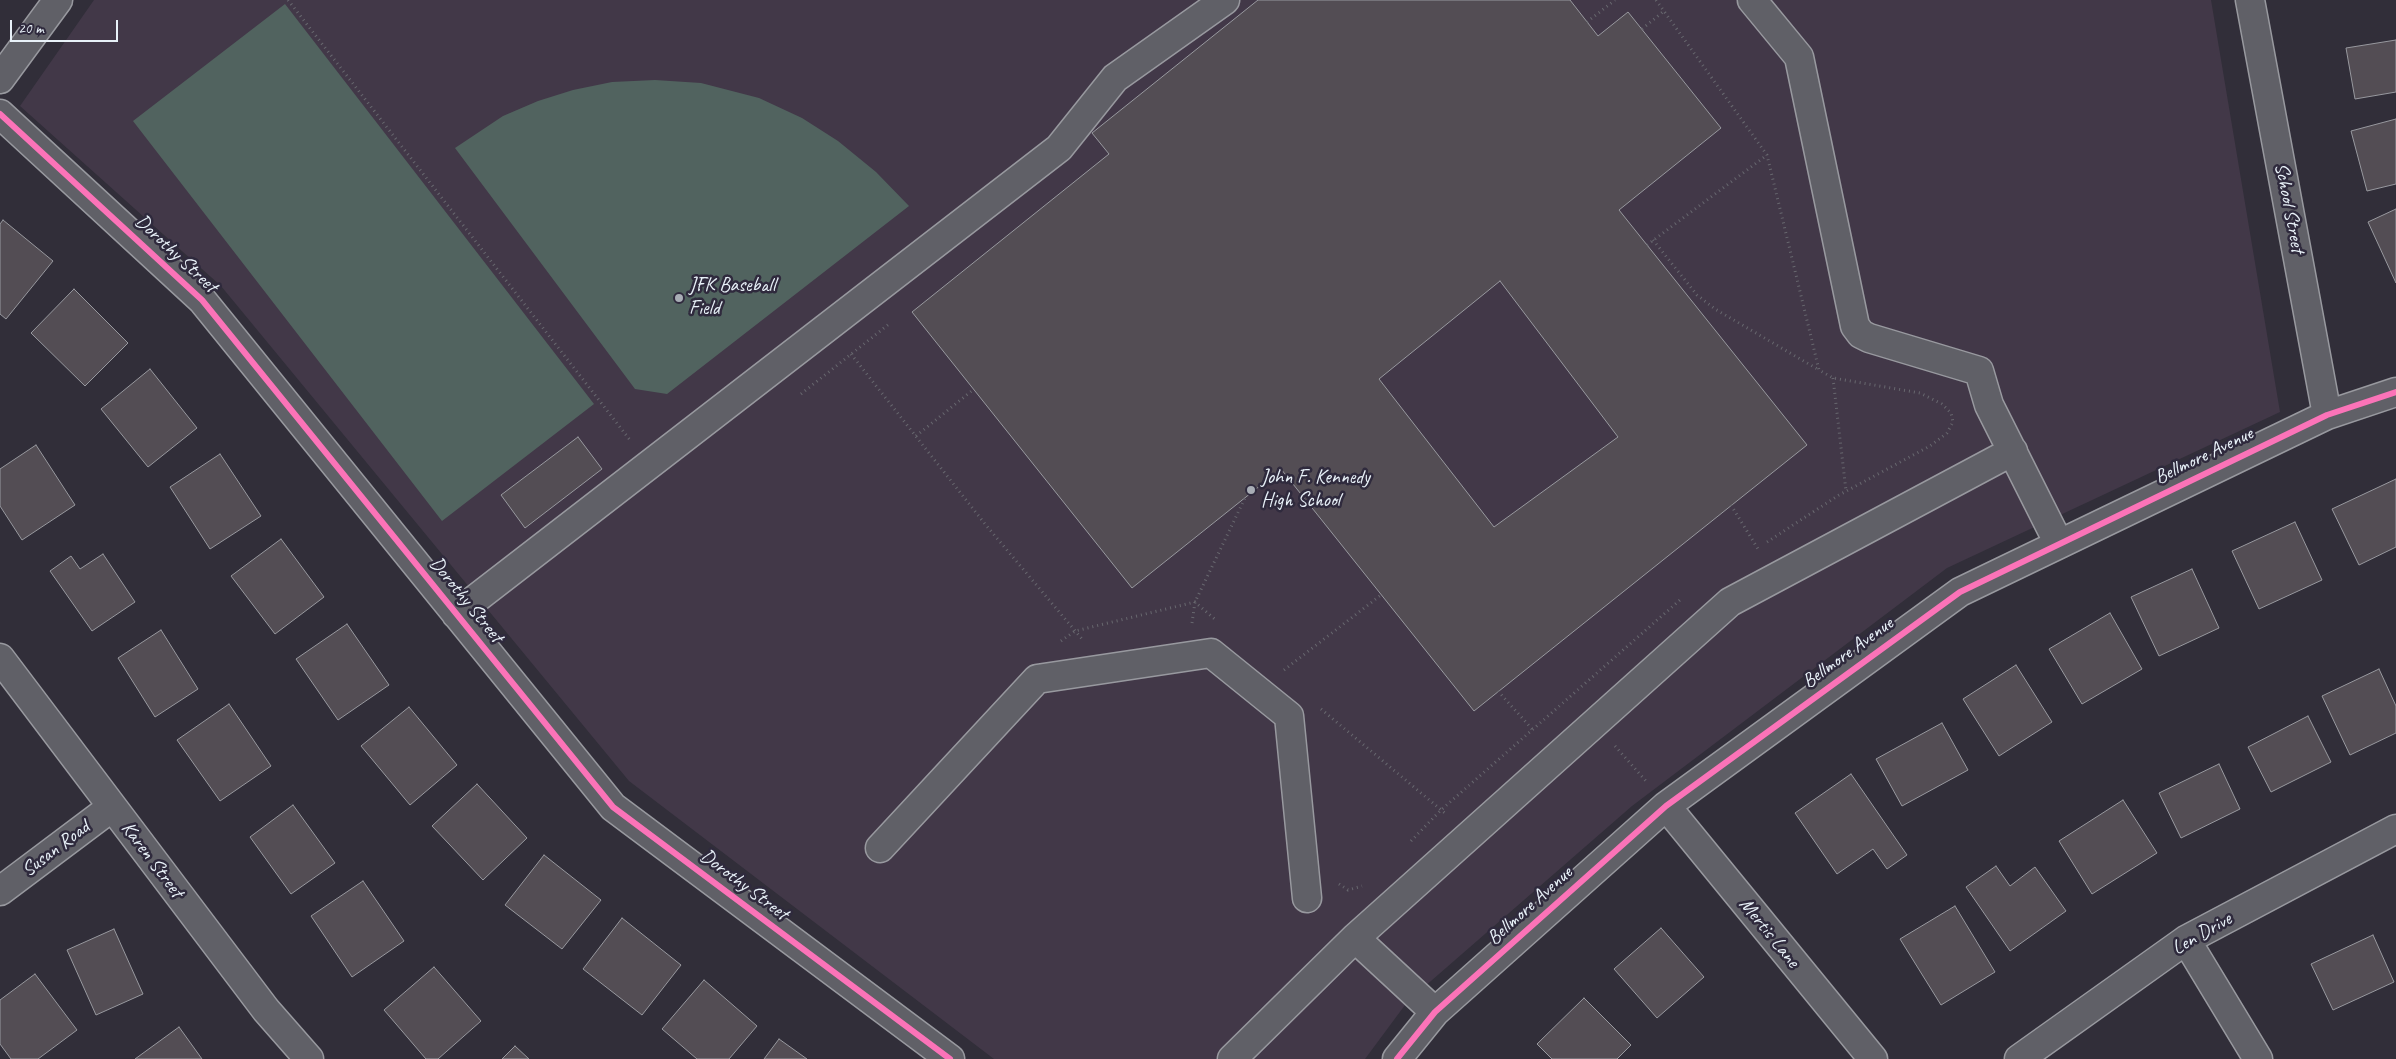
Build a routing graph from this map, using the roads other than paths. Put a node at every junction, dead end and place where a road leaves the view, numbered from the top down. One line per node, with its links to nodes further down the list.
1 (58, 0): 5 (street)
2 (1225, 0): 11 (street)
3 (1752, 0): 9 (street)
4 (2250, 0): 8 (street, School Street)
5 (0, 79)
6 (0, 114): 11 (street, Dorothy Street)
7 (2396, 392): 8 (street, Bellmore Avenue)
8 (2327, 415): 10 (street, Bellmore Avenue)
9 (2012, 451): 10 (street); 19 (street)
10 (2059, 544): 13 (street, Bellmore Avenue)
11 (456, 614): 23 (street, Dorothy Street)
12 (0, 658): 14 (street, Karen Street)
13 (1666, 806): 21 (street, Bellmore Avenue); 26 (street, Mertis Lane)
14 (112, 807): 17 (street, Susan Road); 22 (street, Karen Street)
15 (2396, 829): 20 (street, Len Drive)
16 (880, 848): 18 (street)
17 (0, 890)
18 (1306, 898)
19 (1355, 938): 21 (street); 24 (street)
20 (2186, 940): 27 (street, Len Drive); 28 (street)
21 (1435, 1012): 25 (street, Bellmore Avenue)
22 (309, 1059)
23 (950, 1059)
24 (1232, 1059)
25 (1397, 1059)
26 (1873, 1059)
27 (2020, 1059)
28 (2258, 1059)

